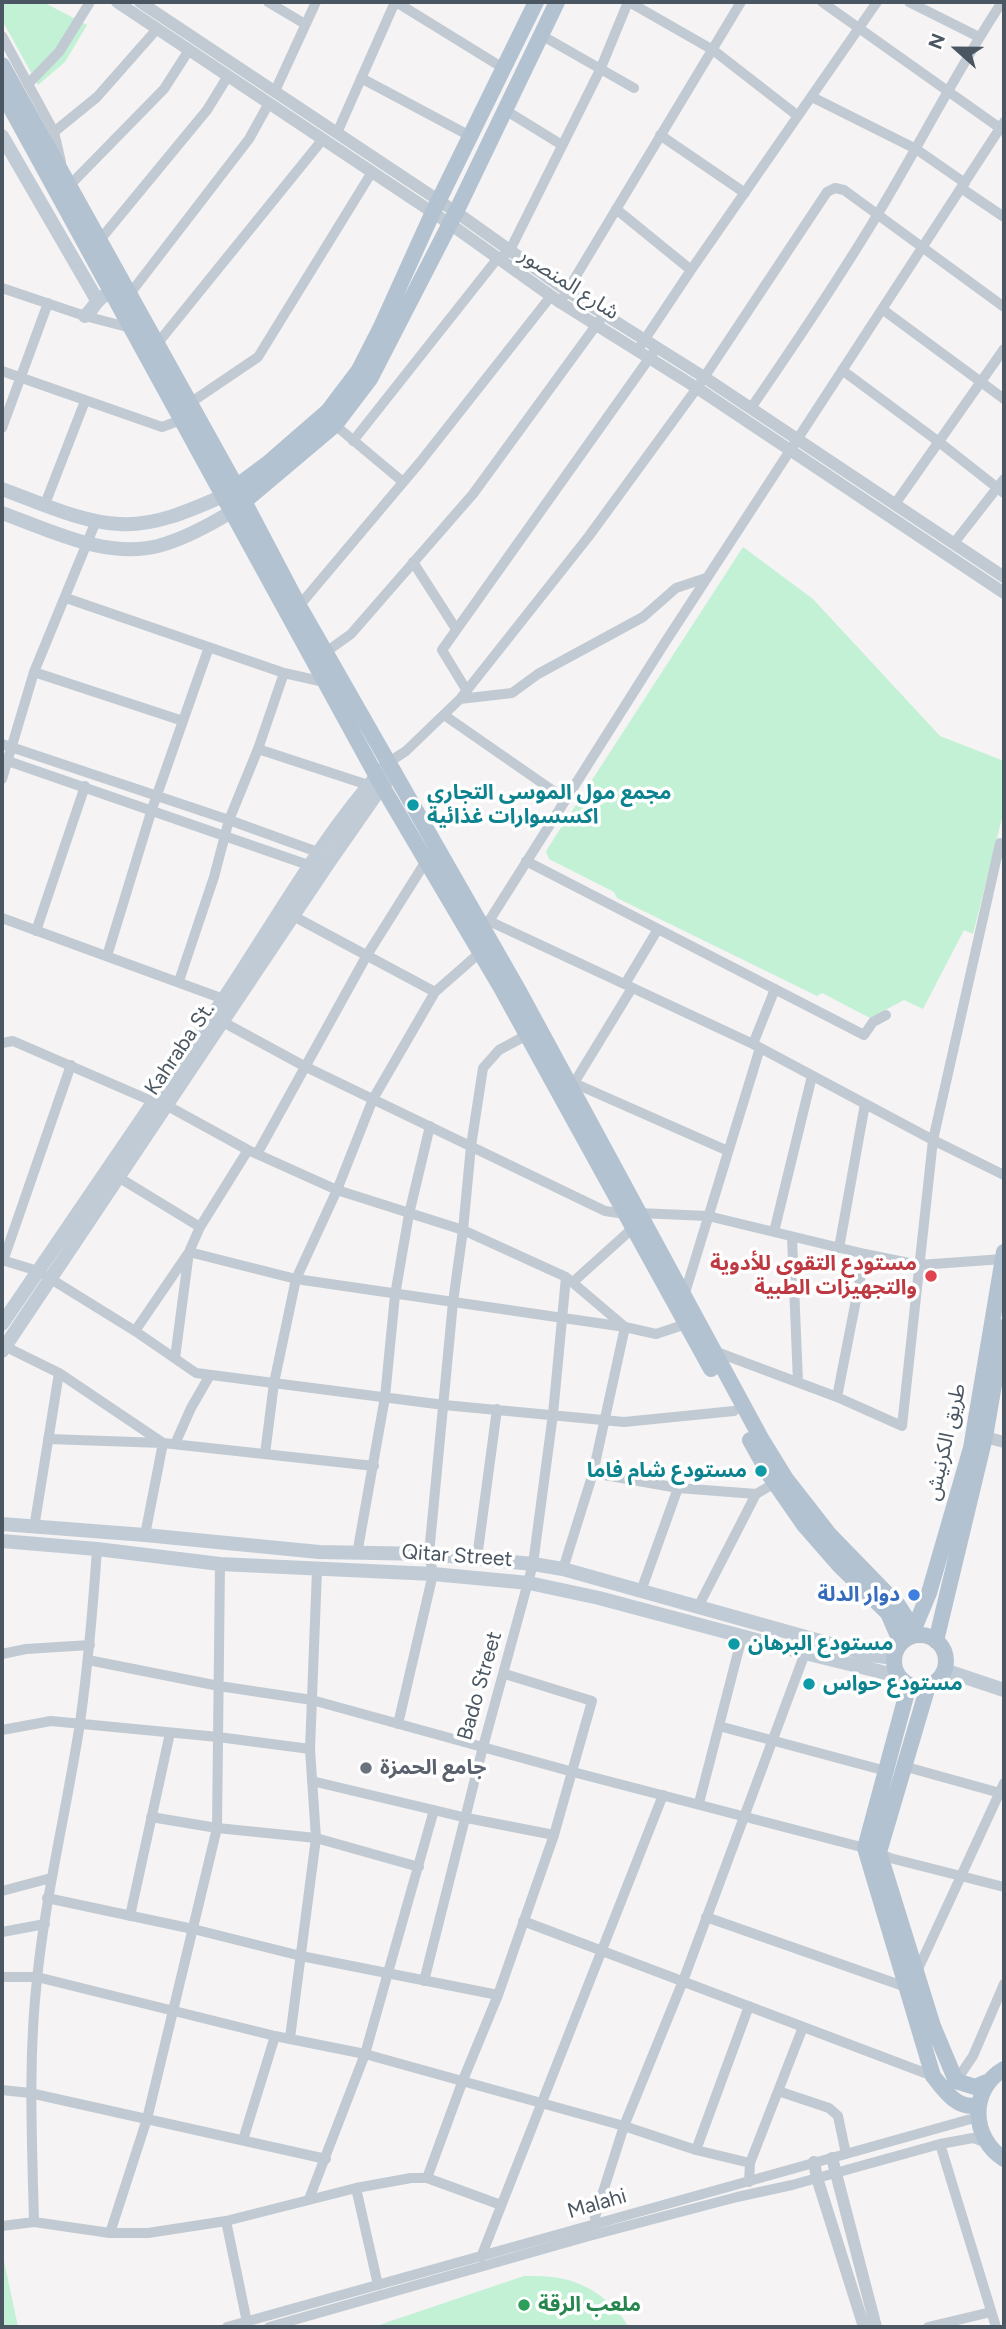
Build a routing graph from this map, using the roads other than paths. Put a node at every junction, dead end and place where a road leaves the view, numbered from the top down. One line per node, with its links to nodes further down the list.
1 (90, 2): 28 (street)
2 (117, 2): 16 (street, شارع المنصور)
3 (140, 2): 32 (street, شارع المنصور)
4 (268, 2): 15 (street)
5 (316, 2): 15 (street)
6 (395, 2): 24 (street); 27 (street)
7 (536, 2): 24 (main road)
8 (557, 2): 18 (main road)
9 (629, 2): 22 (street); 25 (street)
10 (741, 2): 22 (street)
11 (822, 2): 17 (street)
12 (877, 2): 17 (street)
13 (909, 2): 20 (street)
14 (1002, 2): 20 (street)
15 (305, 24): 32 (street)
16 (157, 29): 21 (street, شارع المنصور); 37 (street)
17 (859, 29): 30 (street); 33 (street)
18 (541, 35): 25 (street); 34 (main road)
19 (2, 36): 28 (street)
20 (979, 37): 30 (street)
21 (189, 50): 26 (street, شارع المنصور); 47 (street)
22 (713, 50): 35 (street); 39 (street)
23 (2, 65): 45 (main road)
24 (503, 68): 41 (main road)
25 (600, 70): 29 (street); 43 (street)
26 (228, 76): 32 (street, شارع المنصور); 55 (street)
27 (361, 78): 38 (street); 41 (street)
28 (28, 83): 37 (street)
29 (634, 88)
30 (947, 91): 36 (street); 44 (street)
31 (2, 92): 45 (main road)
32 (272, 97): 38 (street, شارع المنصور); 42 (street, شارع المنصور); 62 (street)
33 (812, 97): 35 (street); 44 (street)
34 (505, 110): 43 (street); 54 (main road)
35 (798, 116): 49 (street)
36 (1003, 127): 48 (street)
37 (54, 132): 47 (street)
38 (337, 133): 50 (street, شارع المنصور)
39 (660, 135): 49 (street); 51 (street)
40 (2, 136): 64 (main road)
41 (470, 136): 50 (main road)
42 (323, 139): 46 (street, شارع المنصور); 71 (street)
43 (562, 145): 57 (street)
44 (916, 149): 48 (street); 52 (street)
45 (41, 150): 47 (main road); 61 (main road)
46 (372, 172): 50 (street, شارع المنصور); 83 (street)
47 (67, 183): 55 (main road)
48 (963, 186): 53 (street); 56 (street)
49 (745, 192): 59 (street)
50 (436, 206): 54 (street, شارع المنصور); 95 (main road)
51 (616, 209): 59 (street); 63 (street)
52 (878, 214): 56 (street); 80 (street); 84 (street)
53 (1004, 217)
54 (453, 218): 57 (street, شارع المنصور); 58 (street, شارع المنصور); 86 (main road)
55 (99, 241): 62 (main road)
56 (923, 247): 66 (street); 67 (street)
57 (509, 252): 58 (street); 63 (street, شارع المنصور)
58 (497, 259): 63 (street, شارع المنصور); 89 (street)
59 (691, 270): 72 (street)
60 (2, 288): 65 (street)
61 (111, 291): 64 (main road); 70 (main road)
62 (129, 295): 71 (main road)
63 (559, 297): 69 (street, شارع المنصور); 92 (street)
64 (97, 300): 68 (main road)
65 (47, 303): 68 (street); 78 (street)
66 (1004, 307)
67 (882, 309): 76 (street); 79 (street)
68 (85, 316): 70 (street)
69 (600, 320): 72 (street, شارع المنصور); 102 (street)
70 (131, 328): 85 (main road)
71 (157, 344): 83 (main road)
72 (641, 346): 73 (street, شارع المنصور); 75 (street, شارع المنصور)
73 (656, 348): 75 (street); 80 (street, شارع المنصور)
74 (1004, 349): 79 (street)
75 (649, 360): 80 (street, شارع المنصور); 108 (street)
76 (842, 370): 88 (street); 90 (street)
77 (2, 371): 78 (street)
78 (20, 378): 82 (street); 87 (street)
79 (981, 381): 81 (street); 90 (street)
80 (700, 382): 84 (street, شارع المنصور); 91 (street, شارع المنصور); 114 (street)
81 (1004, 399)
82 (85, 401): 85 (street); 96 (street)
83 (190, 403): 95 (main road)
84 (751, 408): 88 (street, شارع المنصور)
85 (181, 420): 95 (main road)
86 (335, 425): 89 (street); 95 (main road)
87 (2, 428)
88 (797, 439): 91 (street); 97 (street, شارع المنصور)
89 (352, 441): 92 (street)
90 (939, 442): 93 (street); 97 (street)
91 (790, 450): 104 (street); 105 (street, شارع المنصور)
92 (403, 482): 107 (street)
93 (1002, 487): 101 (street)
94 (2, 489): 96 (main road)
95 (234, 499): 99 (main road); 100 (main road); 107 (main road); 113 (main road)
96 (45, 504): 99 (main road)
97 (895, 504): 101 (street, شارع المنصور)
98 (2, 513): 100 (main road)
99 (96, 521): 100 (street)
100 (87, 544): 106 (street)
101 (954, 544): 103 (street, شارع المنصور)
102 (413, 562): 108 (street); 110 (street)
103 (1004, 577)
104 (706, 578): 114 (street); 125 (street)
105 (1004, 593)
106 (66, 598): 109 (street); 111 (street)
107 (299, 606): 110 (main road)
108 (456, 629): 114 (street)
109 (209, 648): 112 (street); 116 (street)
110 (326, 652): 120 (main road)
111 (34, 672): 116 (street); 117 (street)
112 (284, 673): 113 (street); 118 (street)
113 (324, 682): 122 (main road)
114 (464, 695): 115 (street)
115 (444, 715): 120 (street); 125 (street)
116 (183, 721): 124 (street)
117 (6, 745): 119 (street); 124 (street)
118 (258, 749): 122 (street); 127 (street)
119 (5, 760): 121 (street); 123 (street)
120 (392, 767): 122 (main road, Kahraba St.); 135 (main road)
121 (2, 779)
122 (376, 782): 130 (main road); 132 (main road, Kahraba St.)
123 (85, 786): 126 (street); 137 (street)
124 (157, 796): 126 (street); 127 (street)
125 (565, 799): 131 (street)
126 (152, 809): 128 (street); 140 (street)
127 (229, 820): 128 (street); 132 (street)
128 (225, 835): 132 (street); 141 (street)
129 (1004, 844): 159 (street)
130 (426, 861): 135 (main road); 139 (street)
131 (526, 861): 135 (street); 136 (street)
132 (321, 862): 133 (main road, Kahraba St.); 145 (main road, Kahraba St.)
133 (295, 916): 139 (street); 145 (main road, Kahraba St.)
134 (2, 918): 137 (street)
135 (478, 923): 138 (main road); 142 (street)
136 (658, 929): 142 (street); 143 (street)
137 (36, 930): 140 (street)
138 (486, 948): 144 (street); 148 (main road); 154 (main road)
139 (367, 955): 144 (street); 152 (street)
140 (107, 956): 141 (street)
141 (179, 981): 145 (street)
142 (629, 986): 150 (street); 154 (street)
143 (775, 989): 146 (street); 150 (street)
144 (435, 992): 155 (street)
145 (230, 1001): 147 (main road, Kahraba St.); 156 (main road, Kahraba St.)
146 (886, 1015)
147 (223, 1023): 152 (street); 156 (main road, Kahraba St.)
148 (527, 1035): 160 (street); 168 (main road)
149 (2, 1043): 151 (street)
150 (757, 1046): 153 (street); 161 (street)
151 (71, 1065): 156 (street); 177 (street)
152 (304, 1066): 155 (street); 162 (street)
153 (812, 1076): 157 (street); 171 (street)
154 (570, 1082): 161 (street); 168 (main road)
155 (373, 1099): 158 (street); 165 (street)
156 (160, 1104): 162 (street); 164 (main road, Kahraba St.); 179 (main road, Kahraba St.)
157 (865, 1104): 159 (street); 173 (street)
158 (430, 1126): 160 (street); 166 (street)
159 (933, 1140): 163 (street); 178 (street)
160 (471, 1146): 168 (street); 170 (street)
161 (728, 1151): 167 (street)
162 (252, 1152): 165 (street); 169 (street)
163 (1004, 1175)
164 (118, 1177): 169 (street); 179 (main road, Kahraba St.)
165 (337, 1190): 166 (street); 180 (street)
166 (409, 1214): 170 (street); 182 (street)
167 (708, 1216): 168 (street); 171 (street); 183 (street)
168 (632, 1218): 181 (street); 183 (main road); 187 (main road)
169 (200, 1227): 174 (street)
170 (463, 1230): 181 (street); 184 (street)
171 (774, 1232): 172 (street)
172 (792, 1237): 173 (street); 196 (street)
173 (839, 1248): 175 (street)
174 (189, 1251): 180 (street); 190 (street); 193 (street)
175 (865, 1254): 178 (street); 199 (street)
176 (1004, 1256): 178 (street); 234 (main road, طريق الكرنيش)
177 (2, 1261): 179 (street)
178 (919, 1265): 199 (street)
179 (44, 1276): 186 (main road, Kahraba St.); 190 (street); 191 (main road, Kahraba St.)
180 (296, 1279): 182 (street); 197 (street)
181 (569, 1280): 185 (street, Bado Street); 188 (street)
182 (395, 1295): 184 (street); 198 (street)
183 (684, 1296): 192 (main road)
184 (453, 1302): 185 (street); 200 (street)
185 (563, 1318): 188 (street); 203 (street, Bado Street)
186 (2, 1324)
187 (686, 1324): 188 (street); 202 (main road)
188 (625, 1327): 204 (street)
189 (1004, 1327): 205 (main road, طريق الكرنيش)
190 (135, 1331): 193 (street)
191 (3, 1348): 194 (street)
192 (713, 1351): 196 (street); 234 (main road)
193 (175, 1358): 195 (street)
194 (59, 1373): 206 (street); 208 (street)
195 (210, 1375): 197 (street); 208 (street)
196 (798, 1382): 199 (street)
197 (274, 1383): 198 (street); 209 (street)
198 (385, 1397): 200 (street); 210 (street)
199 (837, 1397)
200 (444, 1405): 201 (street); 221 (street)
201 (497, 1409): 203 (street); 222 (street)
202 (734, 1411): 204 (street); 212 (main road)
203 (553, 1414): 204 (street); 224 (street, Bado Street)
204 (605, 1420): 211 (street)
205 (985, 1437): 207 (street); 235 (main road, طريق الكرنيش)
206 (48, 1439): 208 (street); 216 (street)
207 (1004, 1442)
208 (169, 1444): 209 (street); 217 (street)
209 (265, 1454): 210 (street)
210 (374, 1466): 220 (street)
211 (593, 1473): 213 (street); 225 (street)
212 (775, 1483): 214 (street); 234 (main road)
213 (678, 1488): 214 (street); 229 (street)
214 (756, 1494): 231 (street)
215 (2, 1524): 216 (main road, Qitar Street)
216 (34, 1528): 217 (main road, Qitar Street)
217 (145, 1535): 220 (main road, Qitar Street)
218 (2, 1541): 219 (main road, Qitar Street)
219 (97, 1549): 223 (main road, Qitar Street); 236 (street)
220 (357, 1554): 221 (main road, Qitar Street)
221 (429, 1554): 222 (main road, Qitar Street); 227 (street)
222 (477, 1558): 224 (main road, Qitar Street)
223 (219, 1564): 226 (main road, Qitar Street); 244 (street)
224 (533, 1564): 225 (main road, Qitar Street); 228 (street, Bado Street)
225 (563, 1569): 229 (main road, Qitar Street)
226 (317, 1570): 227 (main road, Qitar Street); 247 (street)
227 (433, 1574): 228 (main road, Qitar Street); 248 (street)
228 (529, 1583): 232 (main road, Qitar Street); 242 (street, Bado Street)
229 (641, 1591): 230 (main road, Qitar Street)
230 (674, 1600): 231 (main road, Qitar Street); 232 (main road)
231 (698, 1607): 239 (main road, Qitar Street)
232 (670, 1618): 233 (main road, Qitar Street)
233 (743, 1637): 237 (main road, Qitar Street); 250 (street)
234 (906, 1640): 235 (main road); 239 (main road)
235 (936, 1641): 241 (main road)
236 (90, 1646): 238 (street); 240 (street)
237 (805, 1653): 243 (main road, Qitar Street); 254 (street)
238 (2, 1654)
239 (894, 1658): 243 (main road)
240 (88, 1660): 244 (street); 249 (street)
241 (944, 1670): 245 (main road); 246 (main road)
242 (505, 1674): 255 (street, Bado Street); 259 (street)
243 (904, 1680): 245 (main road); 258 (main road)
244 (219, 1686): 247 (street); 253 (street)
245 (928, 1686): 257 (main road)
246 (1004, 1688)
247 (312, 1700): 248 (street); 256 (street)
248 (398, 1724): 255 (street)
249 (79, 1725): 251 (street); 252 (street); 274 (street)
250 (719, 1726): 254 (street); 263 (street)
251 (2, 1730)
252 (170, 1733): 253 (street); 266 (street)
253 (218, 1737): 256 (street); 268 (street)
254 (773, 1740): 258 (street); 265 (street)
255 (483, 1747): 259 (street); 267 (street, Bado Street)
256 (310, 1749): 260 (street)
257 (903, 1766): 261 (street); 271 (main road)
258 (886, 1771): 271 (main road)
259 (573, 1772): 262 (street); 269 (street)
260 (312, 1781): 264 (street); 270 (street)
261 (1002, 1788): 273 (street)
262 (663, 1795): 263 (street); 284 (street)
263 (699, 1804): 265 (street)
264 (434, 1810): 267 (street); 272 (street)
265 (744, 1816): 271 (street); 279 (street)
266 (151, 1817): 268 (street); 278 (street)
267 (467, 1818): 269 (street); 289 (street, Bado Street)
268 (217, 1828): 270 (street); 282 (street)
269 (554, 1835): 280 (street)
270 (316, 1838): 272 (street); 285 (street)
271 (872, 1850): 273 (street); 291 (main road)
272 (419, 1867): 286 (street)
273 (962, 1877): 275 (street); 291 (street)
274 (51, 1878): 276 (street); 277 (street)
275 (1004, 1887)
276 (2, 1891)
277 (47, 1898): 278 (street); 281 (street)
278 (130, 1916): 282 (street)
279 (706, 1917): 290 (street); 291 (street)
280 (523, 1921): 284 (street); 293 (street)
281 (45, 1924): 283 (street); 288 (street)
282 (192, 1929): 285 (street); 295 (street)
283 (2, 1933)
284 (603, 1951): 290 (street); 309 (street)
285 (301, 1956): 286 (street); 299 (street)
286 (388, 1974): 289 (street); 300 (street)
287 (2, 1977): 288 (street)
288 (37, 1977): 295 (street); 308 (street)
289 (424, 1981): 293 (street)
290 (683, 1981): 294 (street); 312 (street)
291 (912, 1981): 297 (main road)
292 (1004, 1984): 304 (street)
293 (498, 1995): 303 (street)
294 (749, 2006): 296 (street); 316 (street)
295 (173, 2011): 298 (street); 311 (street)
296 (803, 2026): 302 (street); 307 (street)
297 (926, 2029): 302 (main road); 304 (main road)
298 (275, 2036): 299 (street); 313 (street)
299 (290, 2038): 300 (street)
300 (365, 2054): 303 (street); 319 (street)
301 (1004, 2069): 305 (main road)
302 (933, 2076): 310 (main road)
303 (463, 2080): 309 (street); 324 (street)
304 (956, 2081): 305 (main road)
305 (987, 2082): 310 (main road)
306 (2, 2090): 308 (street)
307 (778, 2091): 317 (street); 322 (street)
308 (30, 2093): 311 (street); 331 (street)
309 (542, 2104): 312 (street); 329 (street)
310 (978, 2111): 314 (main road); 317 (street, Malahi)
311 (147, 2119): 313 (street); 334 (street)
312 (624, 2126): 316 (street); 332 (street)
313 (243, 2140): 319 (street)
314 (987, 2143): 315 (street, Malahi); 320 (main road)
315 (940, 2144): 323 (street, Malahi); 337 (street)
316 (696, 2150): 322 (street)
317 (846, 2154): 318 (street, Malahi)
318 (832, 2158): 321 (street, Malahi); 323 (street)
319 (326, 2159): 328 (street)
320 (1004, 2159)
321 (814, 2162): 325 (street); 326 (street, Malahi)
322 (750, 2163): 326 (street)
323 (835, 2174): 325 (street, Malahi); 342 (street)
324 (427, 2178): 327 (street); 329 (street)
325 (817, 2178): 340 (street, Malahi); 341 (street)
326 (749, 2182): 332 (street, Malahi)
327 (356, 2188): 328 (street); 336 (street)
328 (309, 2199): 330 (street)
329 (501, 2205): 335 (street)
330 (226, 2221): 334 (street); 338 (street)
331 (34, 2222): 333 (street); 334 (street)
332 (596, 2224): 335 (street, Malahi)
333 (2, 2226)
334 (110, 2233)
335 (481, 2257): 336 (street, Malahi)
336 (378, 2285): 338 (street, Malahi)
337 (991, 2312): 343 (street); 344 (street)
338 (247, 2325): 339 (street, Malahi)
339 (227, 2327)
340 (270, 2327)
341 (864, 2327)
342 (876, 2327)
343 (928, 2327)
344 (996, 2327)

